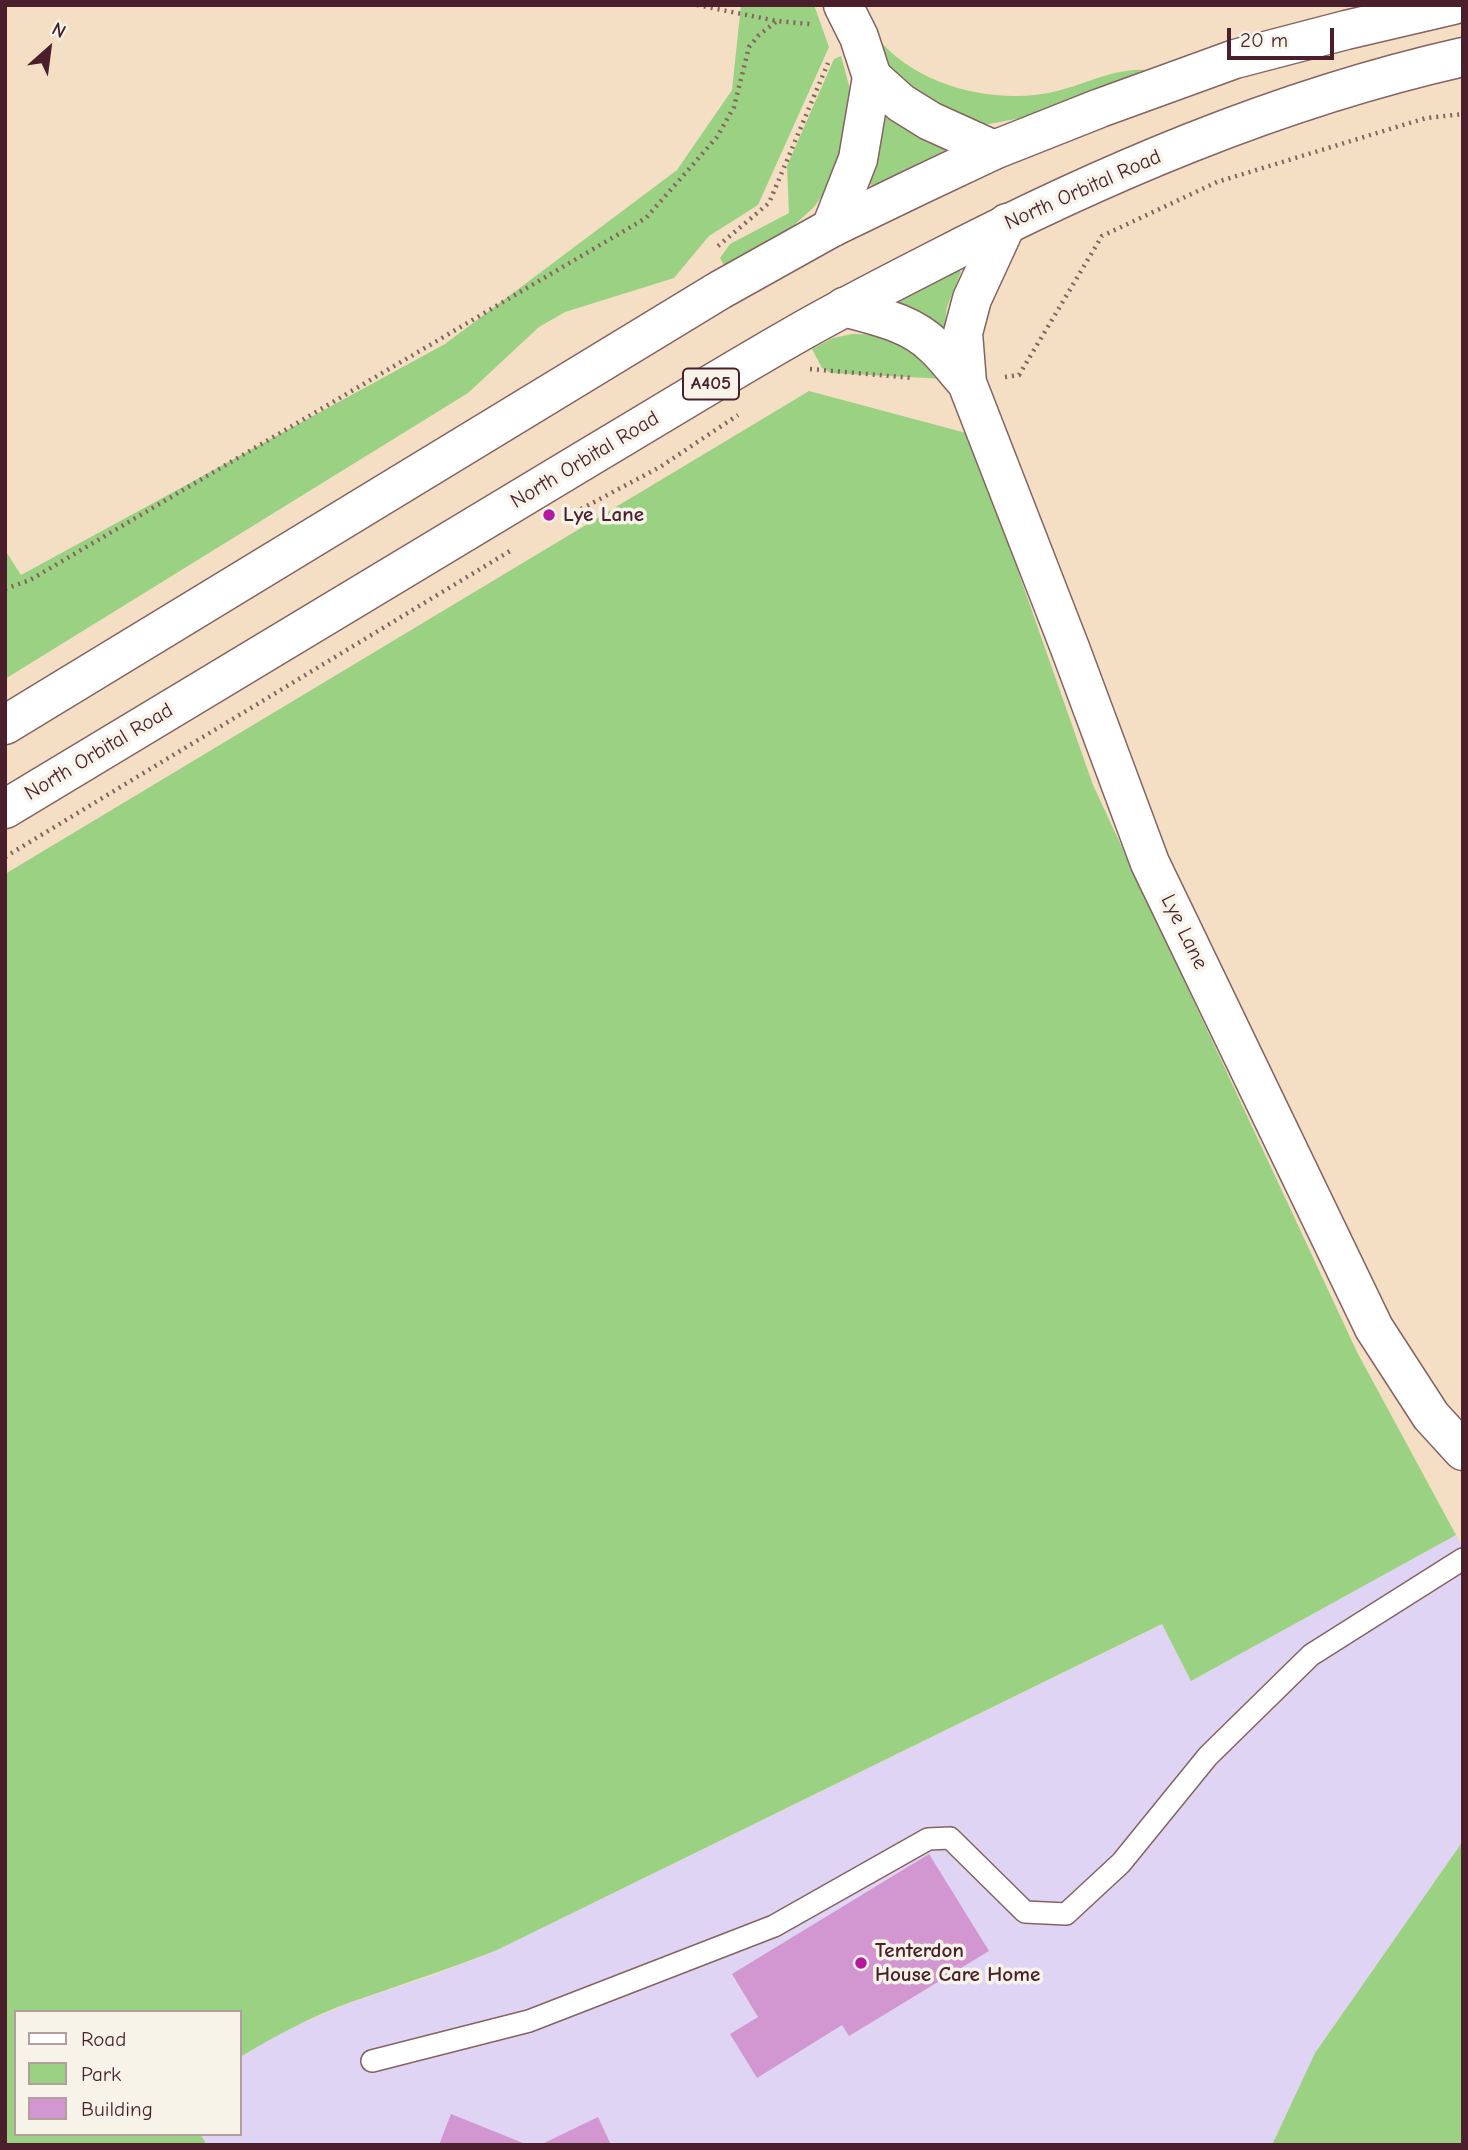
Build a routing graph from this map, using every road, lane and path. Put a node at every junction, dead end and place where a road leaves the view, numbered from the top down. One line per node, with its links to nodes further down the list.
1 (696, 5): 4 (path)
2 (1453, 5): 8 (main road)
3 (828, 15): 4 (path); 6 (main road)
4 (776, 21): 17 (path)
5 (1463, 57): 9 (main road, North Orbital Road / A405)
6 (872, 77): 8 (main road); 10 (main road)
7 (1463, 114): 13 (path)
8 (994, 150): 10 (main road)
9 (1007, 223): 11 (main road, North Orbital Road / A405); 13 (main road, Lye Lane)
10 (831, 228): 18 (main road)
11 (844, 307): 13 (main road, Lye Lane); 19 (main road, North Orbital Road / A405)
12 (807, 369): 13 (path)
13 (967, 383): 21 (main road, Lye Lane)
14 (739, 414): 15 (path)
15 (578, 510)
16 (520, 545): 20 (path)
17 (5, 589)
18 (5, 725)
19 (5, 809)
20 (5, 857)
21 (1463, 1451)
22 (1463, 1559): 23 (lane)
23 (372, 2061)

